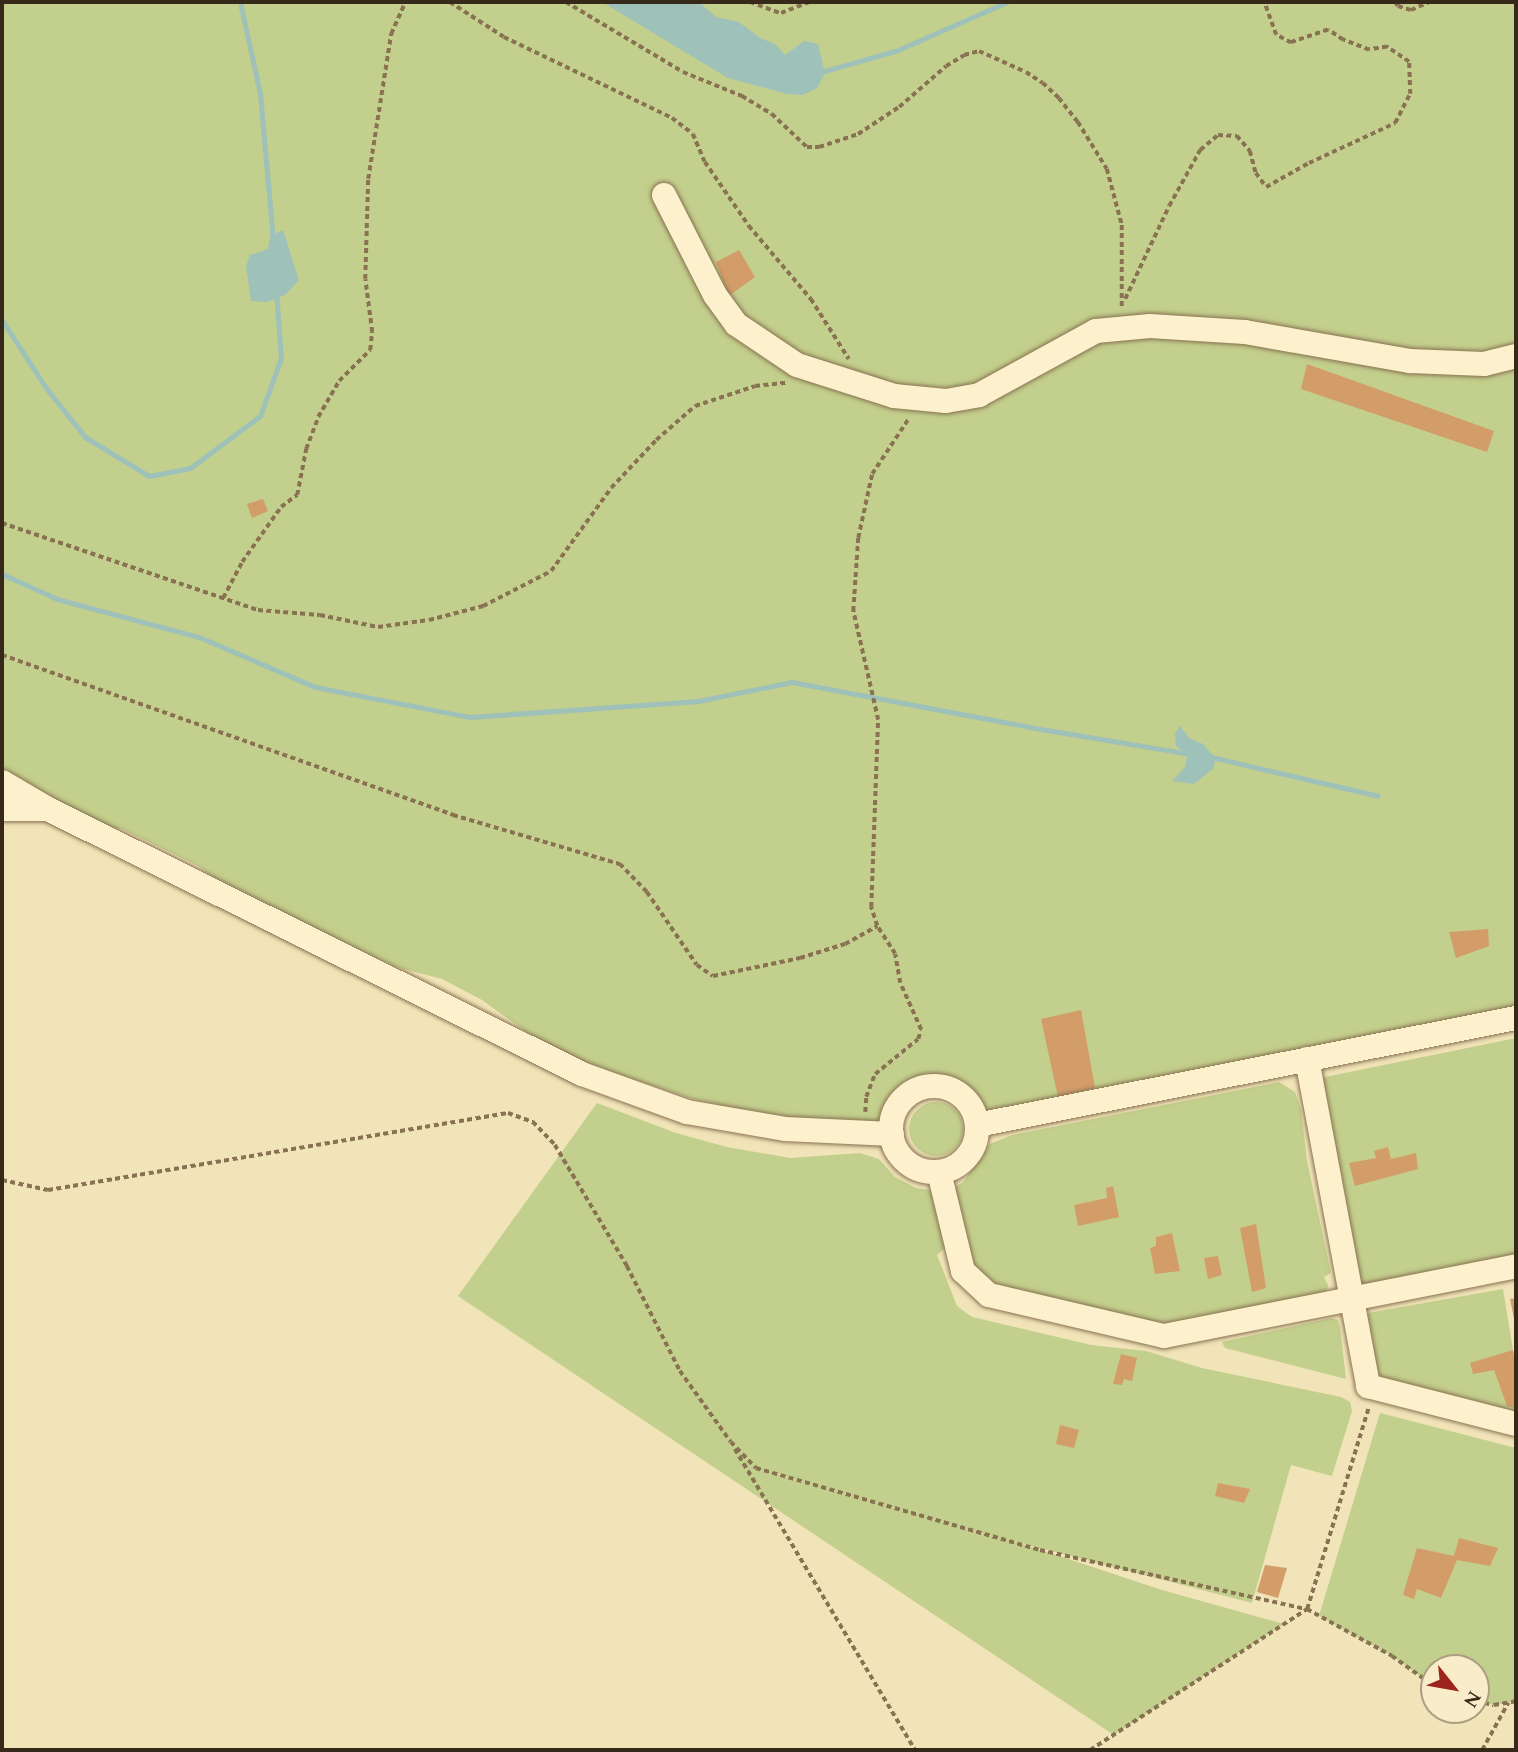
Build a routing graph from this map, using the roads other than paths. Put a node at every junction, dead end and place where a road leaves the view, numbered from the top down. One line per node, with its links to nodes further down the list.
1 (664, 195): 2 (street)
2 (1516, 356)
3 (2, 782): 5 (street)
4 (2, 809): 5 (street)
5 (48, 809): 9 (street)
6 (1516, 1018): 7 (street)
7 (1307, 1059): 8 (street); 12 (street)
8 (977, 1125): 9 (street); 10 (street)
9 (882, 1134): 10 (street)
10 (939, 1172): 12 (street)
11 (1516, 1266): 12 (street)
12 (1352, 1298): 13 (street)
13 (1516, 1423)

